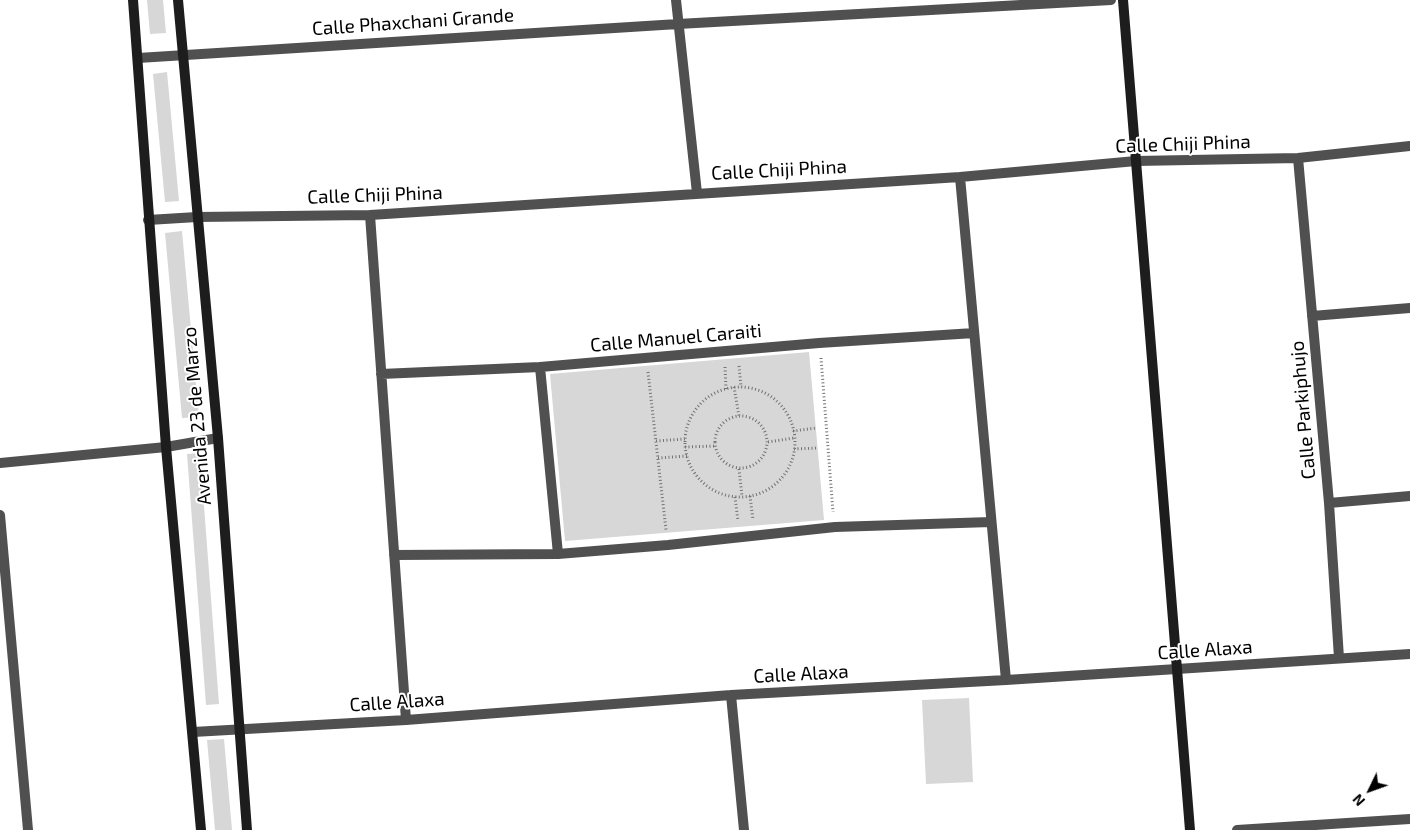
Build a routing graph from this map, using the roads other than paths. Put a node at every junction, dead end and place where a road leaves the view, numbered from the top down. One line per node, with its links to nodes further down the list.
1 (133, 0): 8 (street, Avenida 23 de Marzo)
2 (178, 0): 7 (street, Avenida 23 de Marzo)
3 (676, 0): 6 (street)
4 (1110, 0): 6 (street, Calle Phaxchani Grande)
5 (1123, 0): 11 (street)
6 (678, 24): 7 (street, Calle Phaxchani Grande); 13 (street)
7 (182, 54): 8 (street, Calle Phaxchani Grande); 15 (street, Avenida 23 de Marzo)
8 (138, 58): 16 (street, Avenida 23 de Marzo)
9 (1410, 146): 10 (street, Calle Chiji Phina)
10 (1298, 158): 11 (street, Calle Chiji Phina); 18 (street, Calle Parkiphujo)
11 (1136, 162): 12 (street, Calle Chiji Phina); 35 (street)
12 (960, 177): 13 (street, Calle Chiji Phina); 19 (street)
13 (697, 192): 14 (street, Calle Chiji Phina)
14 (370, 215): 15 (street, Calle Chiji Phina); 21 (street)
15 (197, 217): 16 (street, Calle Chiji Phina); 22 (street, Avenida 23 de Marzo)
16 (148, 220): 23 (street, Avenida 23 de Marzo)
17 (1410, 308): 18 (street)
18 (1312, 316): 26 (street, Calle Parkiphujo)
19 (974, 333): 20 (street, Calle Manuel Caraiti); 28 (street)
20 (540, 367): 21 (street, Calle Manuel Caraiti); 29 (street)
21 (381, 374): 30 (street)
22 (218, 438): 23 (street); 39 (street, Avenida 23 de Marzo)
23 (166, 447): 24 (street); 40 (street, Avenida 23 de Marzo)
24 (0, 463)
25 (1410, 496): 26 (street)
26 (1329, 503): 34 (street, Calle Parkiphujo)
27 (0, 515): 31 (street)
28 (991, 522): 29 (street); 36 (street)
29 (558, 554): 30 (street)
30 (394, 555): 38 (street)
31 (11, 630): 32 (street); 42 (street)
32 (0, 631)
33 (1410, 654): 34 (street, Calle Alaxa)
34 (1339, 658): 35 (street, Calle Alaxa)
35 (1177, 669): 36 (street, Calle Alaxa); 46 (street)
36 (1006, 680): 37 (street, Calle Alaxa)
37 (731, 695): 38 (street, Calle Alaxa); 45 (street)
38 (406, 720): 39 (street, Calle Alaxa)
39 (239, 728): 40 (street, Calle Alaxa); 44 (street, Avenida 23 de Marzo)
40 (193, 732): 43 (street, Avenida 23 de Marzo)
41 (1410, 819): 47 (street)
42 (28, 830)
43 (201, 830)
44 (247, 830)
45 (744, 830)
46 (1190, 830)
47 (1238, 830)

